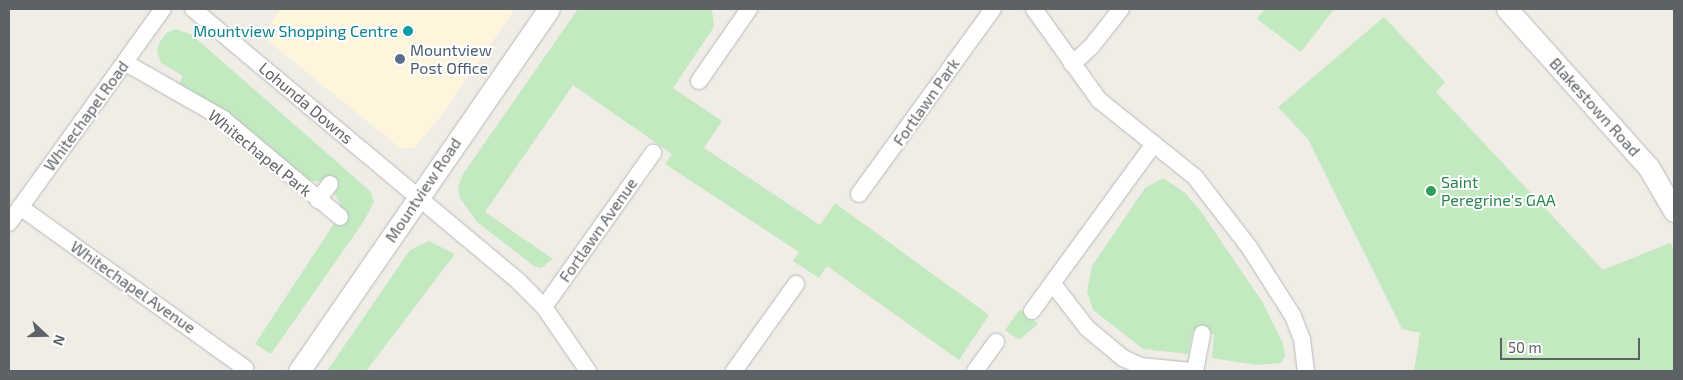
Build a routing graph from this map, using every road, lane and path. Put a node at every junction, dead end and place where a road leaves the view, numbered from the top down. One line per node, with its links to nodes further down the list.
1 (163, 9): 9 (street, Whitechapel Road)
2 (193, 9): 16 (street, Lohunda Downs)
3 (549, 9): 16 (street, Mountview Road)
4 (748, 9): 11 (street)
5 (992, 9): 15 (street, Fortlawn Park)
6 (1034, 9): 10 (street)
7 (1121, 9): 10 (street)
8 (1507, 9): 19 (street, Blakestown Road)
9 (126, 63): 17 (street, Whitechapel Park); 18 (street, Whitechapel Road)
10 (1072, 64): 12 (street)
11 (699, 82)
12 (1154, 144): 23 (street); 34 (street)
13 (652, 153): 24 (street, Fortlawn Avenue)
14 (330, 184): 17 (street)
15 (859, 194)
16 (418, 198): 24 (street); 29 (street, Mountview Road)
17 (318, 200): 20 (street, Whitechapel Park)
18 (20, 207): 21 (street, Whitechapel Road); 28 (street, Whitechapel Avenue)
19 (1674, 211)
20 (340, 217)
21 (9, 223)
22 (796, 284): 31 (street)
23 (1052, 284): 25 (street); 33 (street)
24 (544, 307): 30 (street)
25 (1032, 311)
26 (1202, 334): 33 (street)
27 (996, 342): 32 (street)
28 (246, 368)
29 (299, 371)
30 (588, 371)
31 (734, 371)
32 (975, 371)
33 (1193, 371)
34 (1306, 371)

